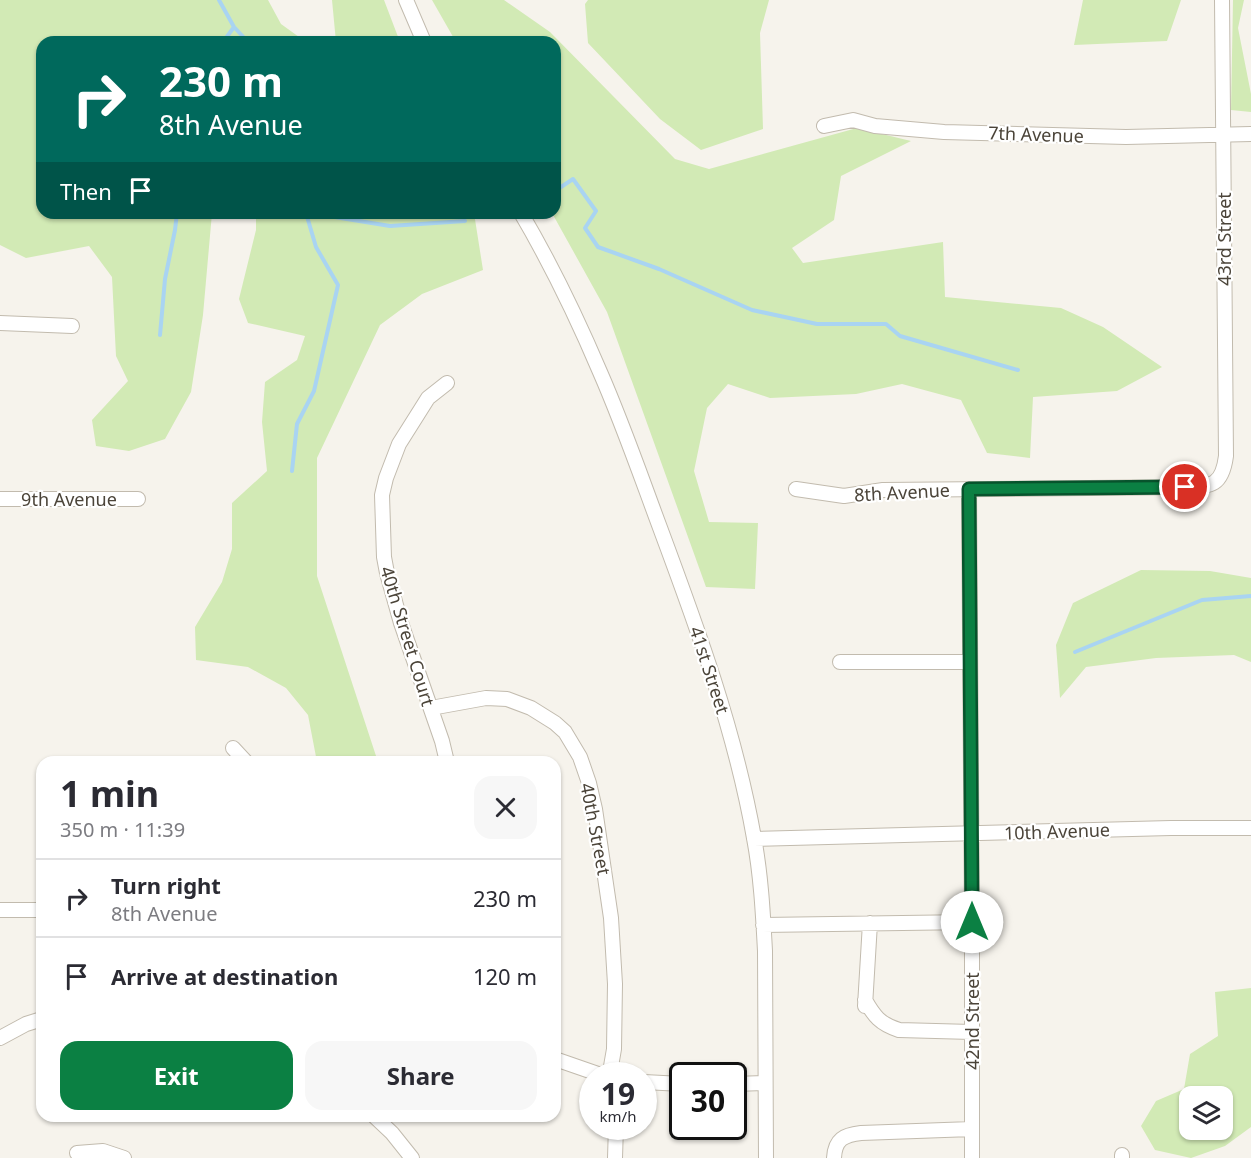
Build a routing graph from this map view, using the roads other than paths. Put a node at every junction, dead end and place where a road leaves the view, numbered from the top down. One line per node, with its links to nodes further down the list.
1 (406, 0): 3 (street)
2 (1222, 0): 6 (street, 43rd Street)
3 (421, 36)
4 (824, 126): 6 (street, 7th Avenue)
5 (1251, 134): 6 (street, 7th Avenue)
6 (1224, 135): 11 (street, 43rd Street)
7 (524, 219): 24 (street, 41st Street)
8 (0, 323): 9 (street)
9 (72, 326)
10 (447, 383): 18 (street, 40th Street Court)
11 (1221, 476): 13 (street, 8th Avenue)
12 (796, 489): 13 (street, 8th Avenue)
13 (969, 489): 17 (street, 42nd Street)
14 (0, 499): 15 (street, 9th Avenue)
15 (138, 500)
16 (840, 662): 17 (street)
17 (970, 662): 23 (street, 42nd Street)
18 (431, 708): 21 (street, 40th Street Court); 34 (street, 40th Street)
19 (233, 748): 20 (street)
20 (240, 756)
21 (446, 756)
22 (1251, 828): 23 (street, 10th Avenue)
23 (971, 833): 24 (street, 10th Avenue); 27 (street, 42nd Street)
24 (754, 839): 29 (street, 41st Street)
25 (36, 909): 26 (street)
26 (0, 910)
27 (972, 922): 28 (street); 31 (street, 42nd Street)
28 (870, 923): 29 (street); 31 (street)
29 (763, 925): 36 (street, 41st Street)
30 (36, 1021): 32 (street)
31 (972, 1032): 39 (street, 42nd Street)
32 (0, 1038)
33 (561, 1061): 35 (street)
34 (612, 1062)
35 (579, 1067)
36 (765, 1083): 37 (street); 45 (street, 41st Street)
37 (747, 1084)
38 (380, 1122): 43 (street)
39 (972, 1129): 46 (street); 47 (street, 42nd Street)
40 (615, 1140): 44 (street)
41 (77, 1153): 42 (street)
42 (124, 1158)
43 (412, 1158)
44 (615, 1158)
45 (766, 1158)
46 (834, 1158)
47 (972, 1158)

